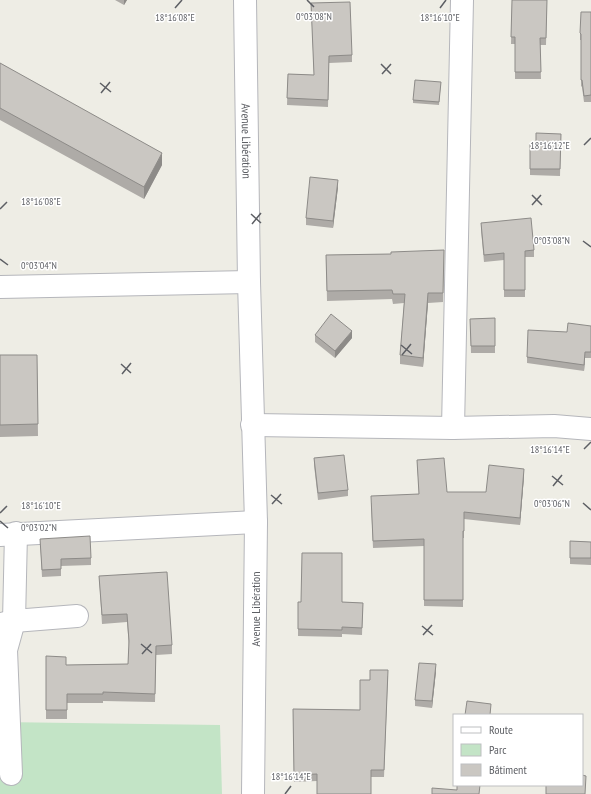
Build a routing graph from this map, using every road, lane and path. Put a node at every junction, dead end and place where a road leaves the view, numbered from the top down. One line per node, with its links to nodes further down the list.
1 (245, 0): 3 (street, Avenue Libération)
2 (462, 0): 6 (street)
3 (249, 282): 4 (street); 5 (street, Avenue Libération)
4 (0, 287)
5 (252, 425): 6 (street); 8 (street, Avenue Libération)
6 (453, 428): 7 (street)
7 (591, 429)
8 (256, 522): 9 (street); 13 (street, Avenue Libération)
9 (8, 534): 11 (street)
10 (77, 616): 11 (street)
11 (7, 623): 12 (street)
12 (11, 774)
13 (253, 794)

